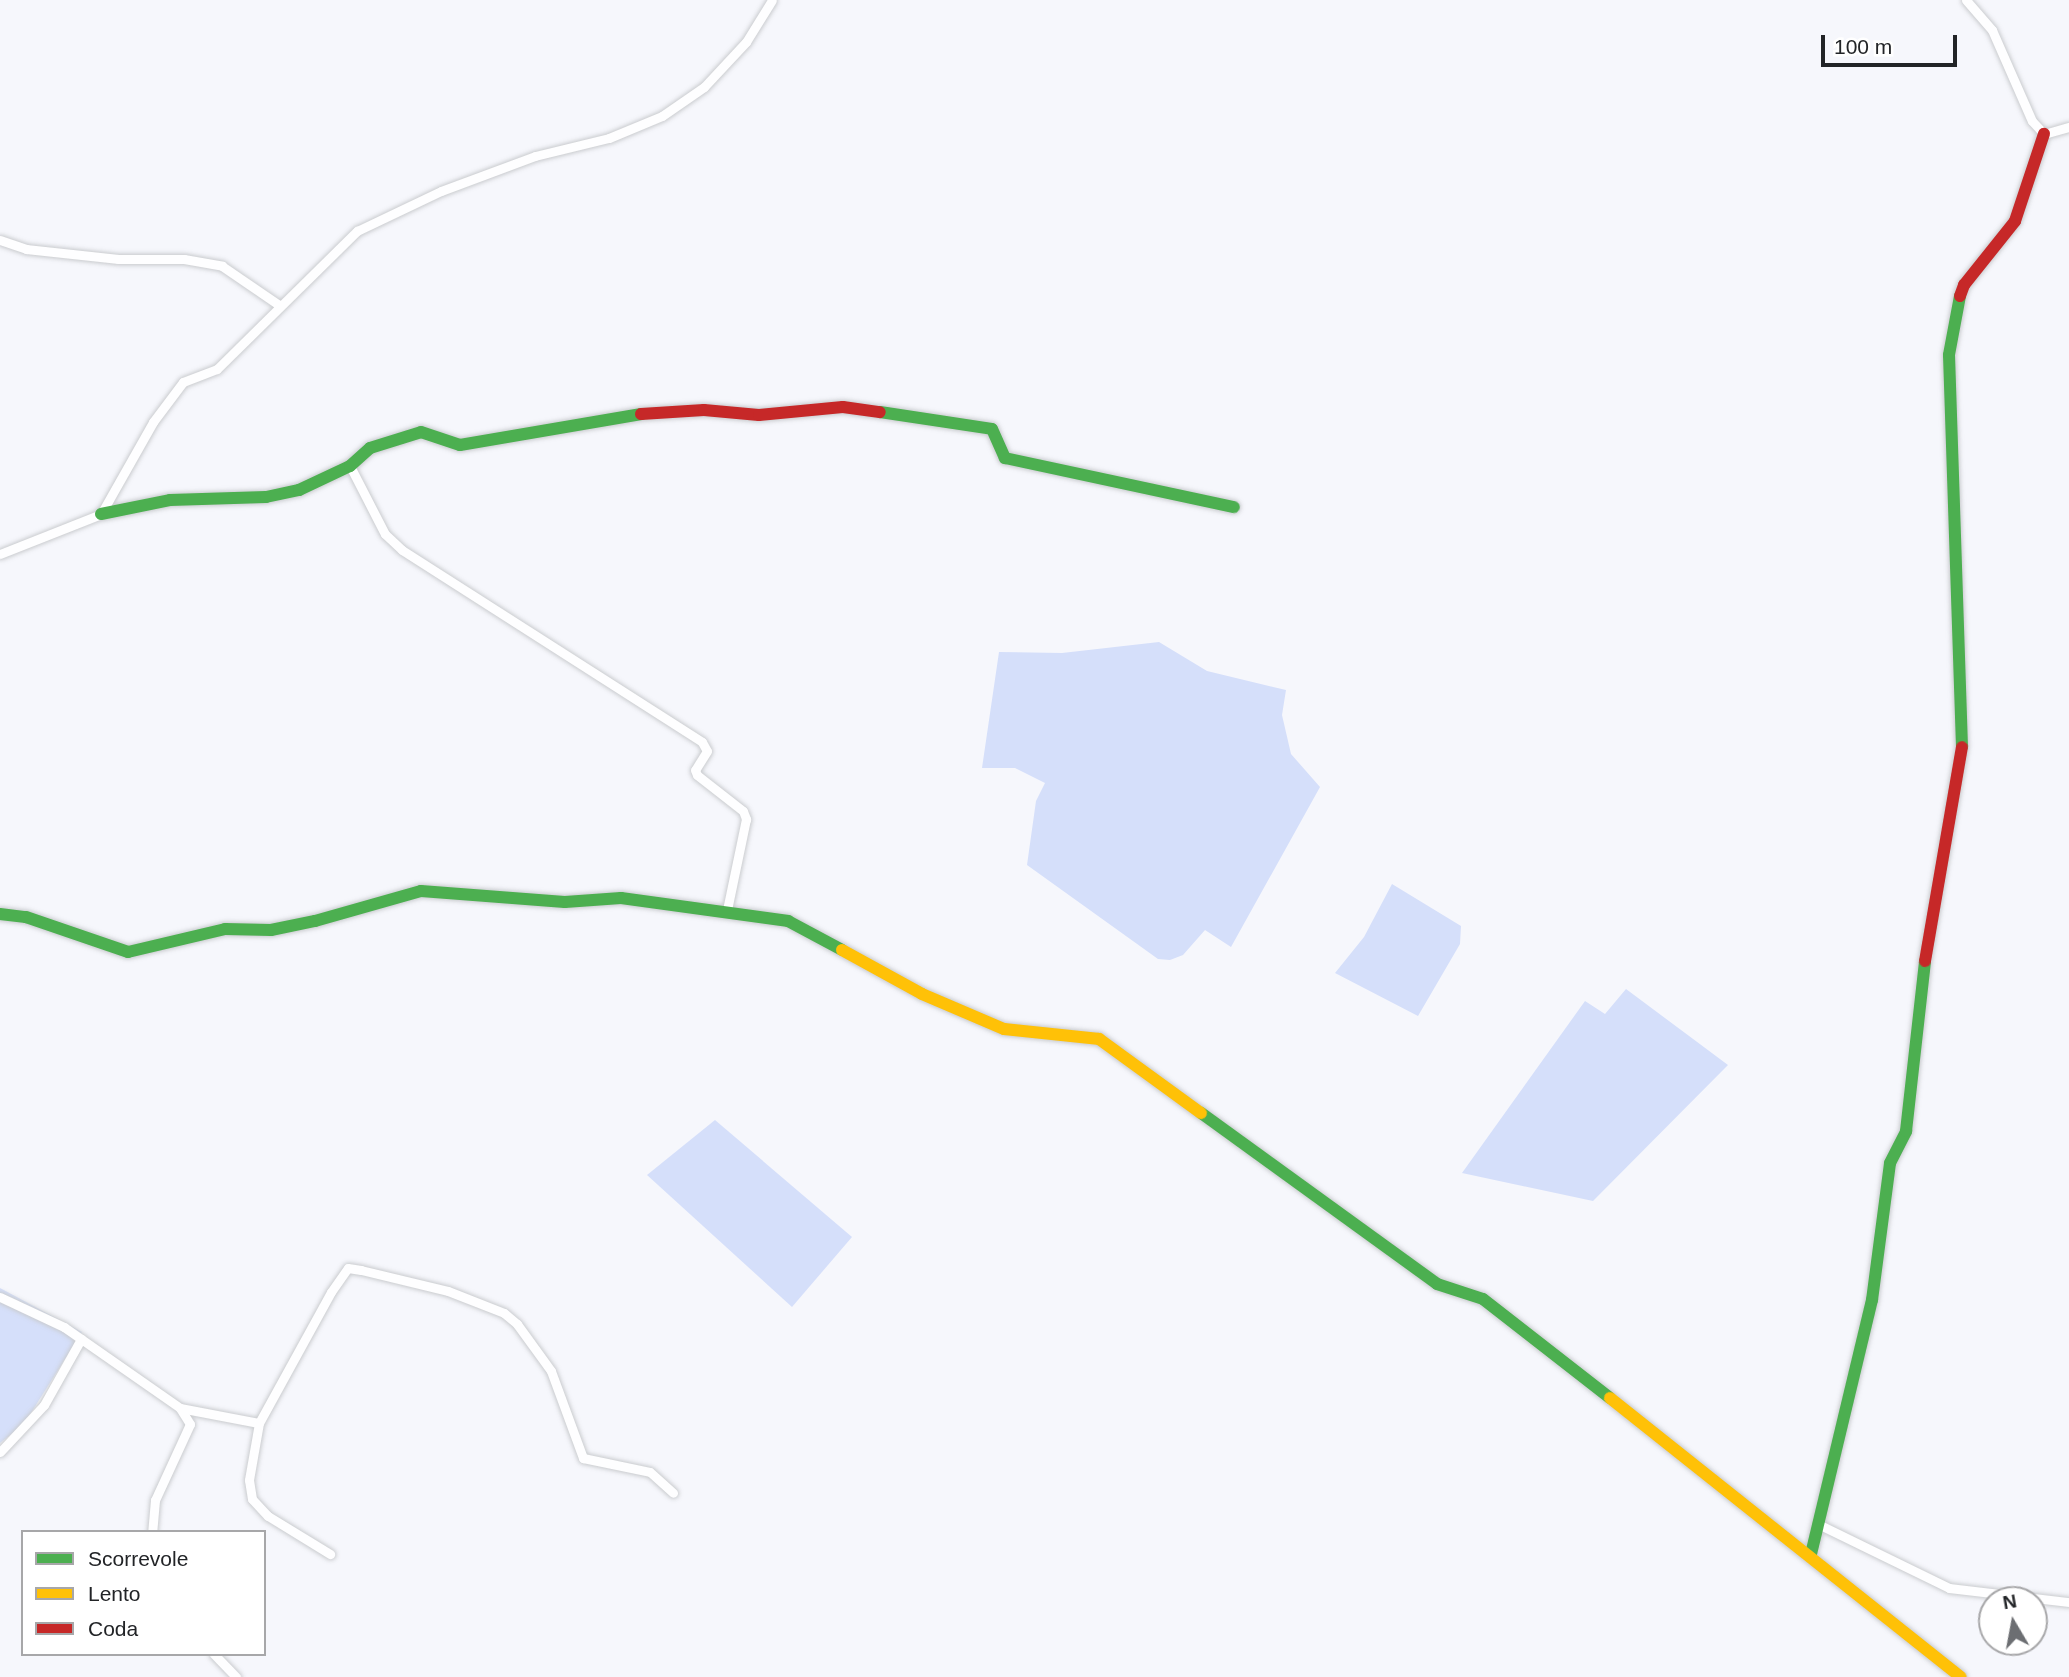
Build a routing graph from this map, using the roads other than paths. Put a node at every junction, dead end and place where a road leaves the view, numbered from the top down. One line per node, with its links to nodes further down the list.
1 (772, 0): 6 (street)
2 (1966, 0): 4 (street)
3 (2069, 127): 4 (street)
4 (2044, 134): 19 (street)
5 (0, 240): 6 (street)
6 (279, 305): 9 (street)
7 (350, 466): 8 (street); 9 (street); 11 (street)
8 (1234, 507)
9 (101, 514): 10 (street)
10 (0, 554)
11 (727, 910): 12 (street); 22 (street)
12 (0, 914)
13 (0, 1297): 14 (street)
14 (81, 1339): 15 (street); 17 (street)
15 (180, 1408): 16 (street); 20 (street)
16 (259, 1423): 18 (street); 21 (street)
17 (0, 1452)
18 (673, 1493)
19 (1818, 1524): 22 (street); 23 (street)
20 (152, 1530)
21 (330, 1554)
22 (1811, 1554): 26 (street)
23 (2069, 1602)
24 (217, 1656): 25 (street)
25 (236, 1677)
26 (1961, 1677)

